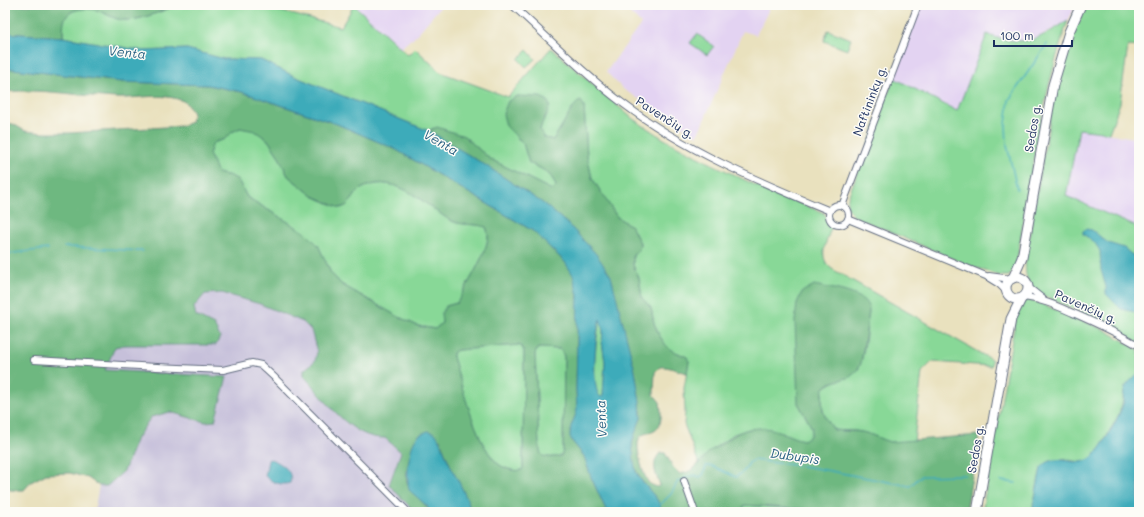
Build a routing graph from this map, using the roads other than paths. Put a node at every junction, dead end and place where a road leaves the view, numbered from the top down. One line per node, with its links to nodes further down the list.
1 (512, 5): 5 (street, Pavenčių g.)
2 (918, 5): 4 (street, Naftininkų g.)
3 (1081, 5): 7 (main road, Sedos g.)
4 (842, 206): 5 (street); 6 (street)
5 (830, 211): 6 (street)
6 (848, 219): 8 (street)
7 (1022, 258): 9 (main road, Sedos g.); 10 (main road, Sedos g.)
8 (986, 276): 9 (street); 11 (street)
9 (1012, 278): 10 (main road); 11 (main road)
10 (1026, 283): 12 (main road); 13 (street, Pavenčių g.)
11 (1007, 293): 12 (main road); 14 (main road, Sedos g.)
12 (1022, 298): 13 (street, Pavenčių g.); 14 (main road, Sedos g.)
13 (1044, 300): 15 (street, Pavenčių g.)
14 (1011, 319): 20 (main road, Sedos g.)
15 (1139, 346)
16 (34, 360): 18 (street)
17 (684, 481): 19 (street)
18 (408, 512)
19 (695, 512)
20 (977, 512)

